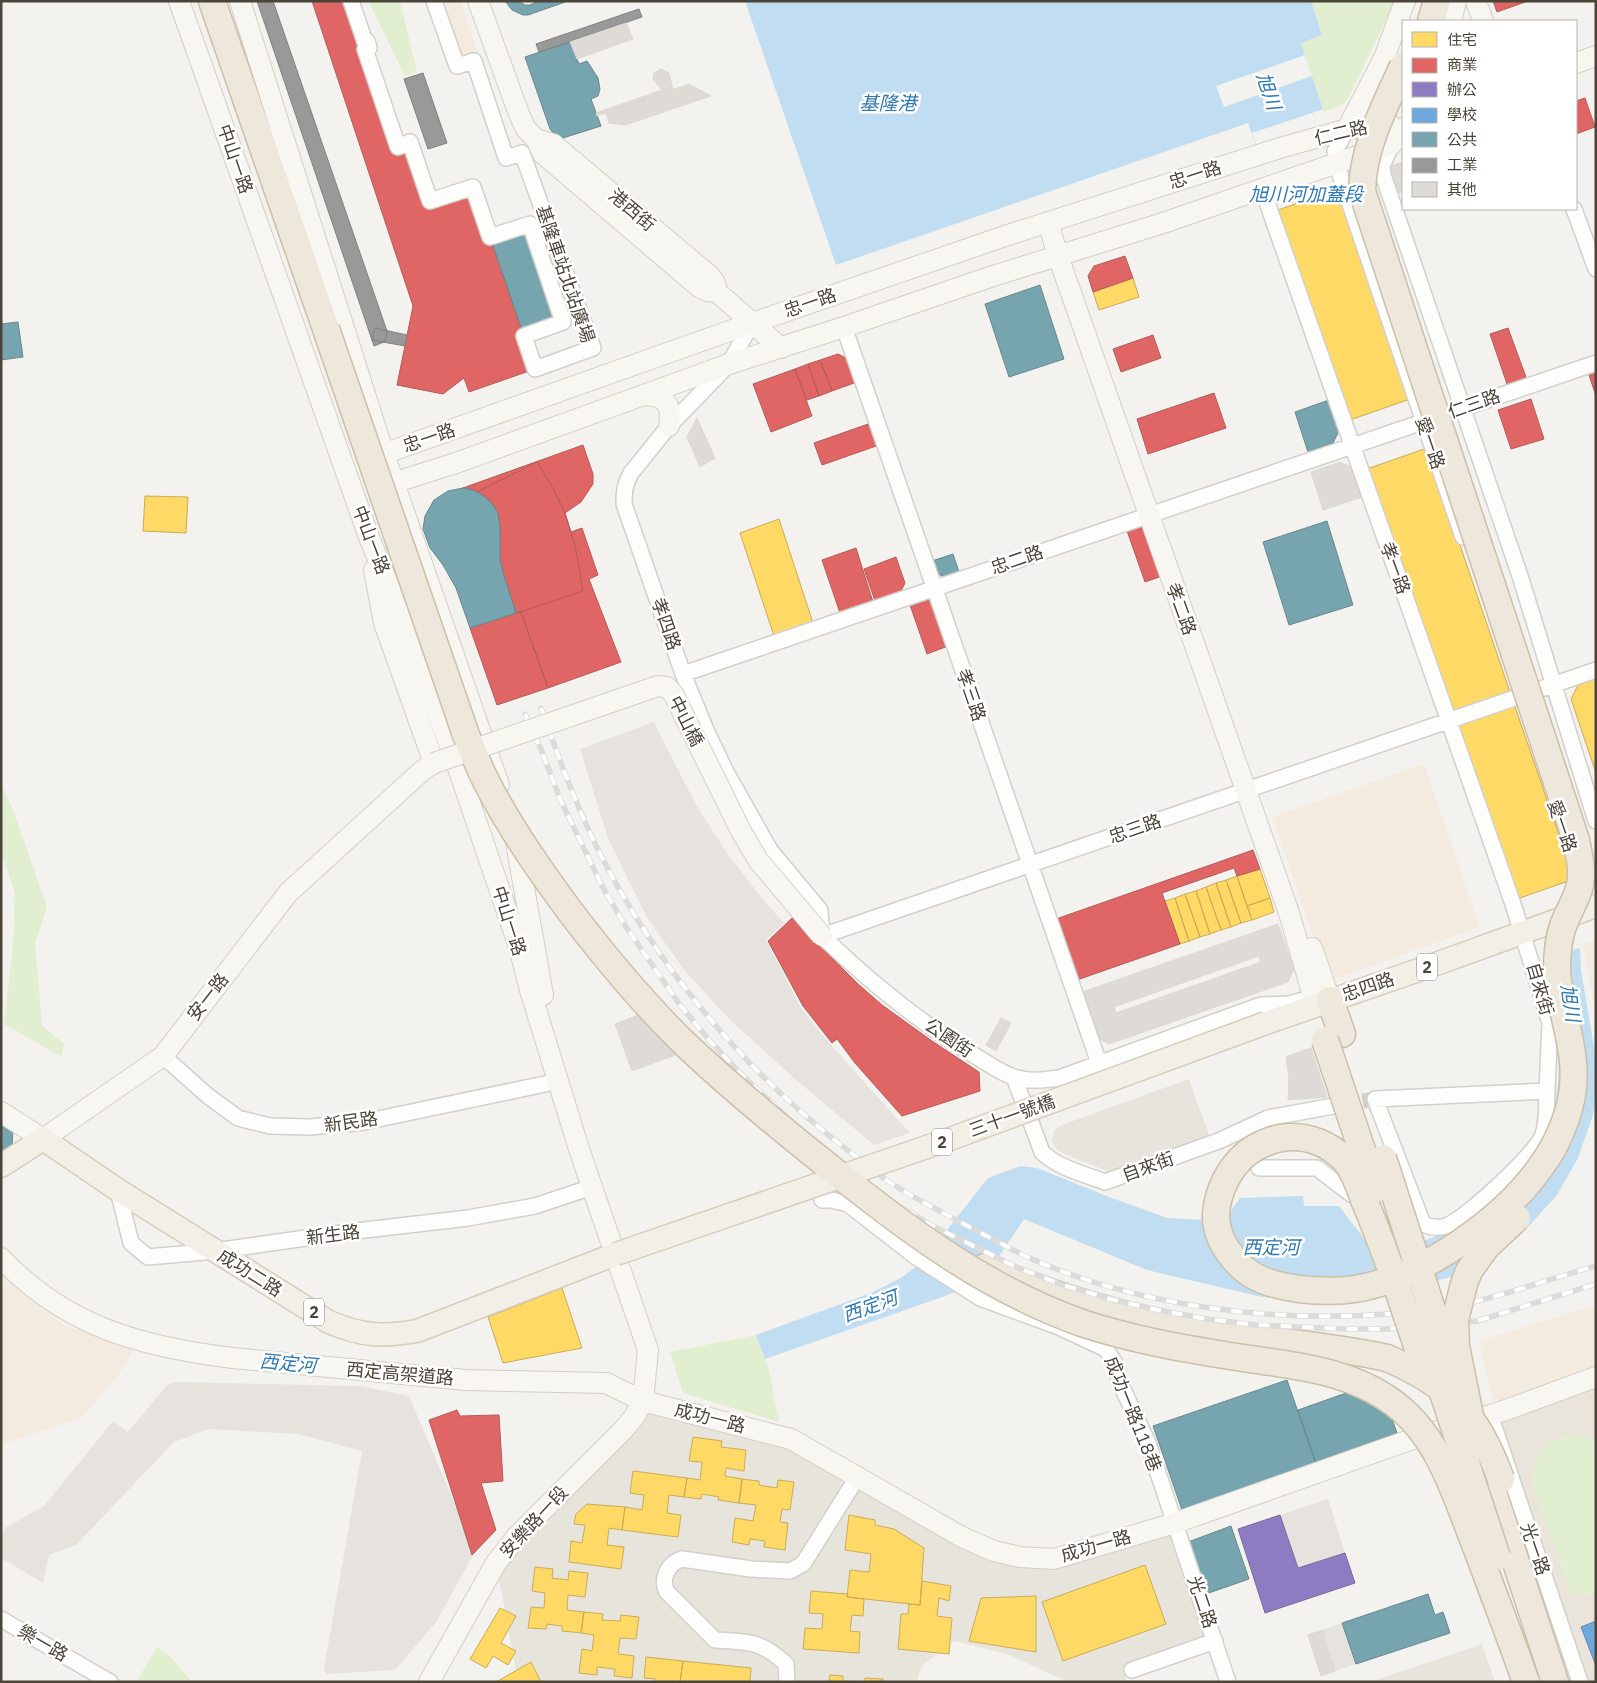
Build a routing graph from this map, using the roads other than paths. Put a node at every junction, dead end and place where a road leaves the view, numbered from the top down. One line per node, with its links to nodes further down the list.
1 (179, 1): 43 (street, 中山一路)
2 (212, 1): 79 (highway, bridge)
3 (240, 1): 42 (street, 中山一路)
4 (351, 1): 5 (street, 基隆車站北站廣場)
5 (434, 1)
6 (478, 1): 32 (street, 港西街)
7 (1405, 1): 18 (street)
8 (1427, 1): 12 (highway)
9 (1436, 1): 13 (highway)
10 (1456, 1): 14 (street)
11 (1476, 1): 15 (street)
12 (1423, 20)
13 (1432, 20)
14 (1451, 20)
15 (1483, 20)
16 (1402, 52): 18 (street)
17 (1596, 56): 19 (street)
18 (1393, 62): 22 (street); 84 (highway, bridge)
19 (1577, 63)
20 (1402, 85): 86 (highway, bridge)
21 (1402, 120): 22 (street, 仁二路)
22 (1347, 129): 24 (street, 仁二路); 25 (street)
23 (1398, 136): 25 (street, 仁二路); 38 (street, 愛一路)
24 (1280, 148): 29 (street, 忠一路)
25 (1336, 163): 26 (street, 仁二路); 39 (street, 愛一路)
26 (1289, 179): 27 (street, 忠一路)
27 (1262, 188): 30 (street, 忠一路); 41 (street, 孝一路)
28 (1574, 210): 31 (street)
29 (1052, 220): 30 (street, 孝二路); 32 (street, 忠一路)
30 (1063, 255): 33 (street, 忠一路); 46 (street, 孝二路)
31 (1596, 269)
32 (752, 322): 34 (street, 港西街); 36 (street, 孝四路); 42 (street, 忠一路)
33 (844, 327): 34 (street, 忠一路); 48 (street, 孝三路)
34 (781, 348): 36 (street, 忠一路)
35 (1596, 363): 38 (street, 仁三路)
36 (729, 364): 37 (street, 忠一路); 40 (street, 孝四路)
37 (643, 395): 40 (street); 44 (street, 忠一路)
38 (1463, 408): 39 (street, 仁三路); 51 (street, 愛一路)
39 (1423, 421): 41 (street, 仁三路); 52 (street, 愛一路)
40 (669, 426): 50 (street, 孝四路)
41 (1352, 445): 46 (street, 忠二路); 53 (street, 孝一路)
42 (384, 454): 43 (street, 忠一路); 44 (street, 中山一路)
43 (344, 467): 45 (street, 中山一路)
44 (393, 482): 45 (street, 忠一路); 68 (street, 中山一路)
45 (354, 496): 47 (street, 中山一路)
46 (1153, 514): 48 (street, 忠二路); 55 (street, 孝二路)
47 (370, 540): 54 (street); 68 (street, 中山一路)
48 (934, 588): 50 (street, 忠二路); 57 (street, 孝三路)
49 (1596, 670): 51 (street, 忠三路)
50 (683, 674): 60 (street, 孝四路)
51 (1553, 684): 52 (street, 忠三路); 56 (street, 愛一路)
52 (1518, 696): 53 (street, 忠三路); 58 (street, 愛一路)
53 (1449, 720): 55 (street, 忠三路); 61 (street, 孝一路)
54 (434, 762): 60 (street, 中山橋, bridge); 65 (street, 安一路)
55 (1251, 789): 57 (street, 忠三路); 62 (street, 孝二路)
56 (1596, 821)
57 (1030, 865): 60 (street, 忠三路); 66 (street, 孝三路)
58 (1595, 884)
59 (1591, 908): 61 (main road, 2)
60 (822, 936): 67 (street, 公園街)
61 (1525, 937): 62 (main road, 忠四路 / 2); 69 (street, 自來街)
62 (1320, 1001): 63 (main road, 忠四路 / 2); 64 (highway); 66 (street, 忠四路)
63 (1266, 1023): 81 (main road, 三十一號橋 / 2, bridge)
64 (1334, 1037): 84 (highway, bridge); 86 (highway, bridge)
65 (163, 1056): 68 (street, 新民路); 72 (street, 安一路)
66 (1099, 1062): 67 (street, 公園街)
67 (1014, 1077): 70 (street, 自來街)
68 (559, 1081): 75 (street, 中山一路)
69 (1547, 1091): 69 (street, 自來街)
70 (1333, 1106)
71 (1, 1112): 72 (street)
72 (43, 1139): 73 (main road, 安一路); 76 (main road, 成功二路 / 2)
73 (1, 1166)
74 (1259, 1168): 77 (street)
75 (592, 1188): 80 (street, 新生路); 81 (street, 中山一路)
76 (118, 1190): 80 (main road, 成功二路 / 2); 80 (street, 新生路)
77 (1350, 1194)
78 (822, 1200): 79 (street, 成功一路118巷)
79 (915, 1245): 89 (street, 成功一路118巷); 98 (highway, bridge); 101 (highway, bridge)
80 (215, 1251): 81 (main road, 成功二路 / 2)
81 (616, 1254): 85 (street, 中山一路)
82 (1, 1258): 85 (street, 西定高架道路)
83 (1596, 1377): 86 (street, 成功一路)
84 (1441, 1387): 99 (highway, bridge)
85 (643, 1398): 88 (street, 成功一路); 94 (street, 安樂路一段)
86 (1489, 1420): 87 (street, 成功一路); 100 (highway); 102 (street, 光一路)
87 (1424, 1435): 89 (street, 成功一路); 97 (street)
88 (858, 1476): 89 (street, 成功一路); 95 (street)
89 (1175, 1523): 91 (street, 光二路)
90 (1, 1619): 93 (street, 樂一路)
91 (1215, 1641): 92 (street); 96 (street, 光二路)
92 (1132, 1670)
93 (110, 1682)
94 (429, 1682)
95 (786, 1682)
96 (1228, 1682)
97 (1516, 1682)
98 (1526, 1682)
99 (1539, 1682)
100 (1555, 1682)
101 (1568, 1682)
102 (1580, 1682)

